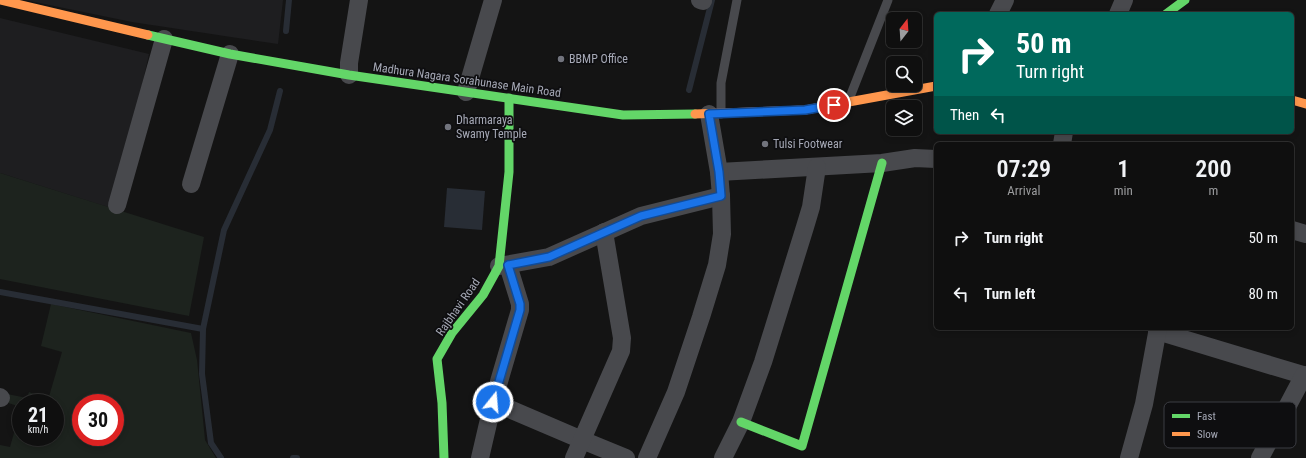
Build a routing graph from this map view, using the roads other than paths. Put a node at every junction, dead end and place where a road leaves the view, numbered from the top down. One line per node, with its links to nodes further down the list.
1 (0, 0): 12 (street, Madhura Nagara Sorahunase Main Road)
2 (359, 0): 14 (street)
3 (493, 0): 16 (street)
4 (737, 0): 21 (lane)
5 (888, 0): 19 (lane)
6 (1005, 0): 9 (street)
7 (1124, 0): 10 (street)
8 (1185, 0): 11 (street)
9 (999, 12)
10 (1119, 12)
11 (1169, 12)
12 (164, 39): 13 (street, Madhura Nagara Sorahunase Main Road); 28 (street)
13 (230, 54): 14 (street, Madhura Nagara Sorahunase Main Road); 26 (street)
14 (349, 75): 16 (street, Madhura Nagara Sorahunase Main Road)
15 (934, 86): 19 (street, Madhura Nagara Sorahunase Main Road)
16 (466, 92): 17 (street, Madhura Nagara Sorahunase Main Road)
17 (509, 98): 21 (street, Madhura Nagara Sorahunase Main Road); 32 (street, Rajbhavi Road)
18 (1294, 101): 20 (street)
19 (848, 103): 21 (street, Madhura Nagara Sorahunase Main Road)
20 (1306, 104)
21 (715, 114): 25 (street)
22 (934, 159): 23 (street)
23 (882, 163): 24 (street); 37 (street)
24 (817, 167): 25 (street); 37 (street)
25 (719, 172): 27 (street)
26 (192, 184)
27 (721, 196): 30 (street); 44 (street)
28 (117, 205)
29 (1294, 231): 31 (street)
30 (604, 232): 32 (street); 38 (street)
31 (1306, 234)
32 (503, 266): 35 (street); 40 (street, Rajbhavi Road)
33 (1157, 330): 34 (street); 46 (street)
34 (1305, 375): 36 (street)
35 (493, 402): 38 (street); 41 (street)
36 (1290, 402)
37 (741, 422): 45 (street)
38 (582, 440): 42 (street); 43 (street)
39 (1265, 448): 47 (street)
40 (444, 458)
41 (480, 458)
42 (574, 458)
43 (626, 458)
44 (647, 458)
45 (723, 458)
46 (1129, 458)
47 (1260, 458)

